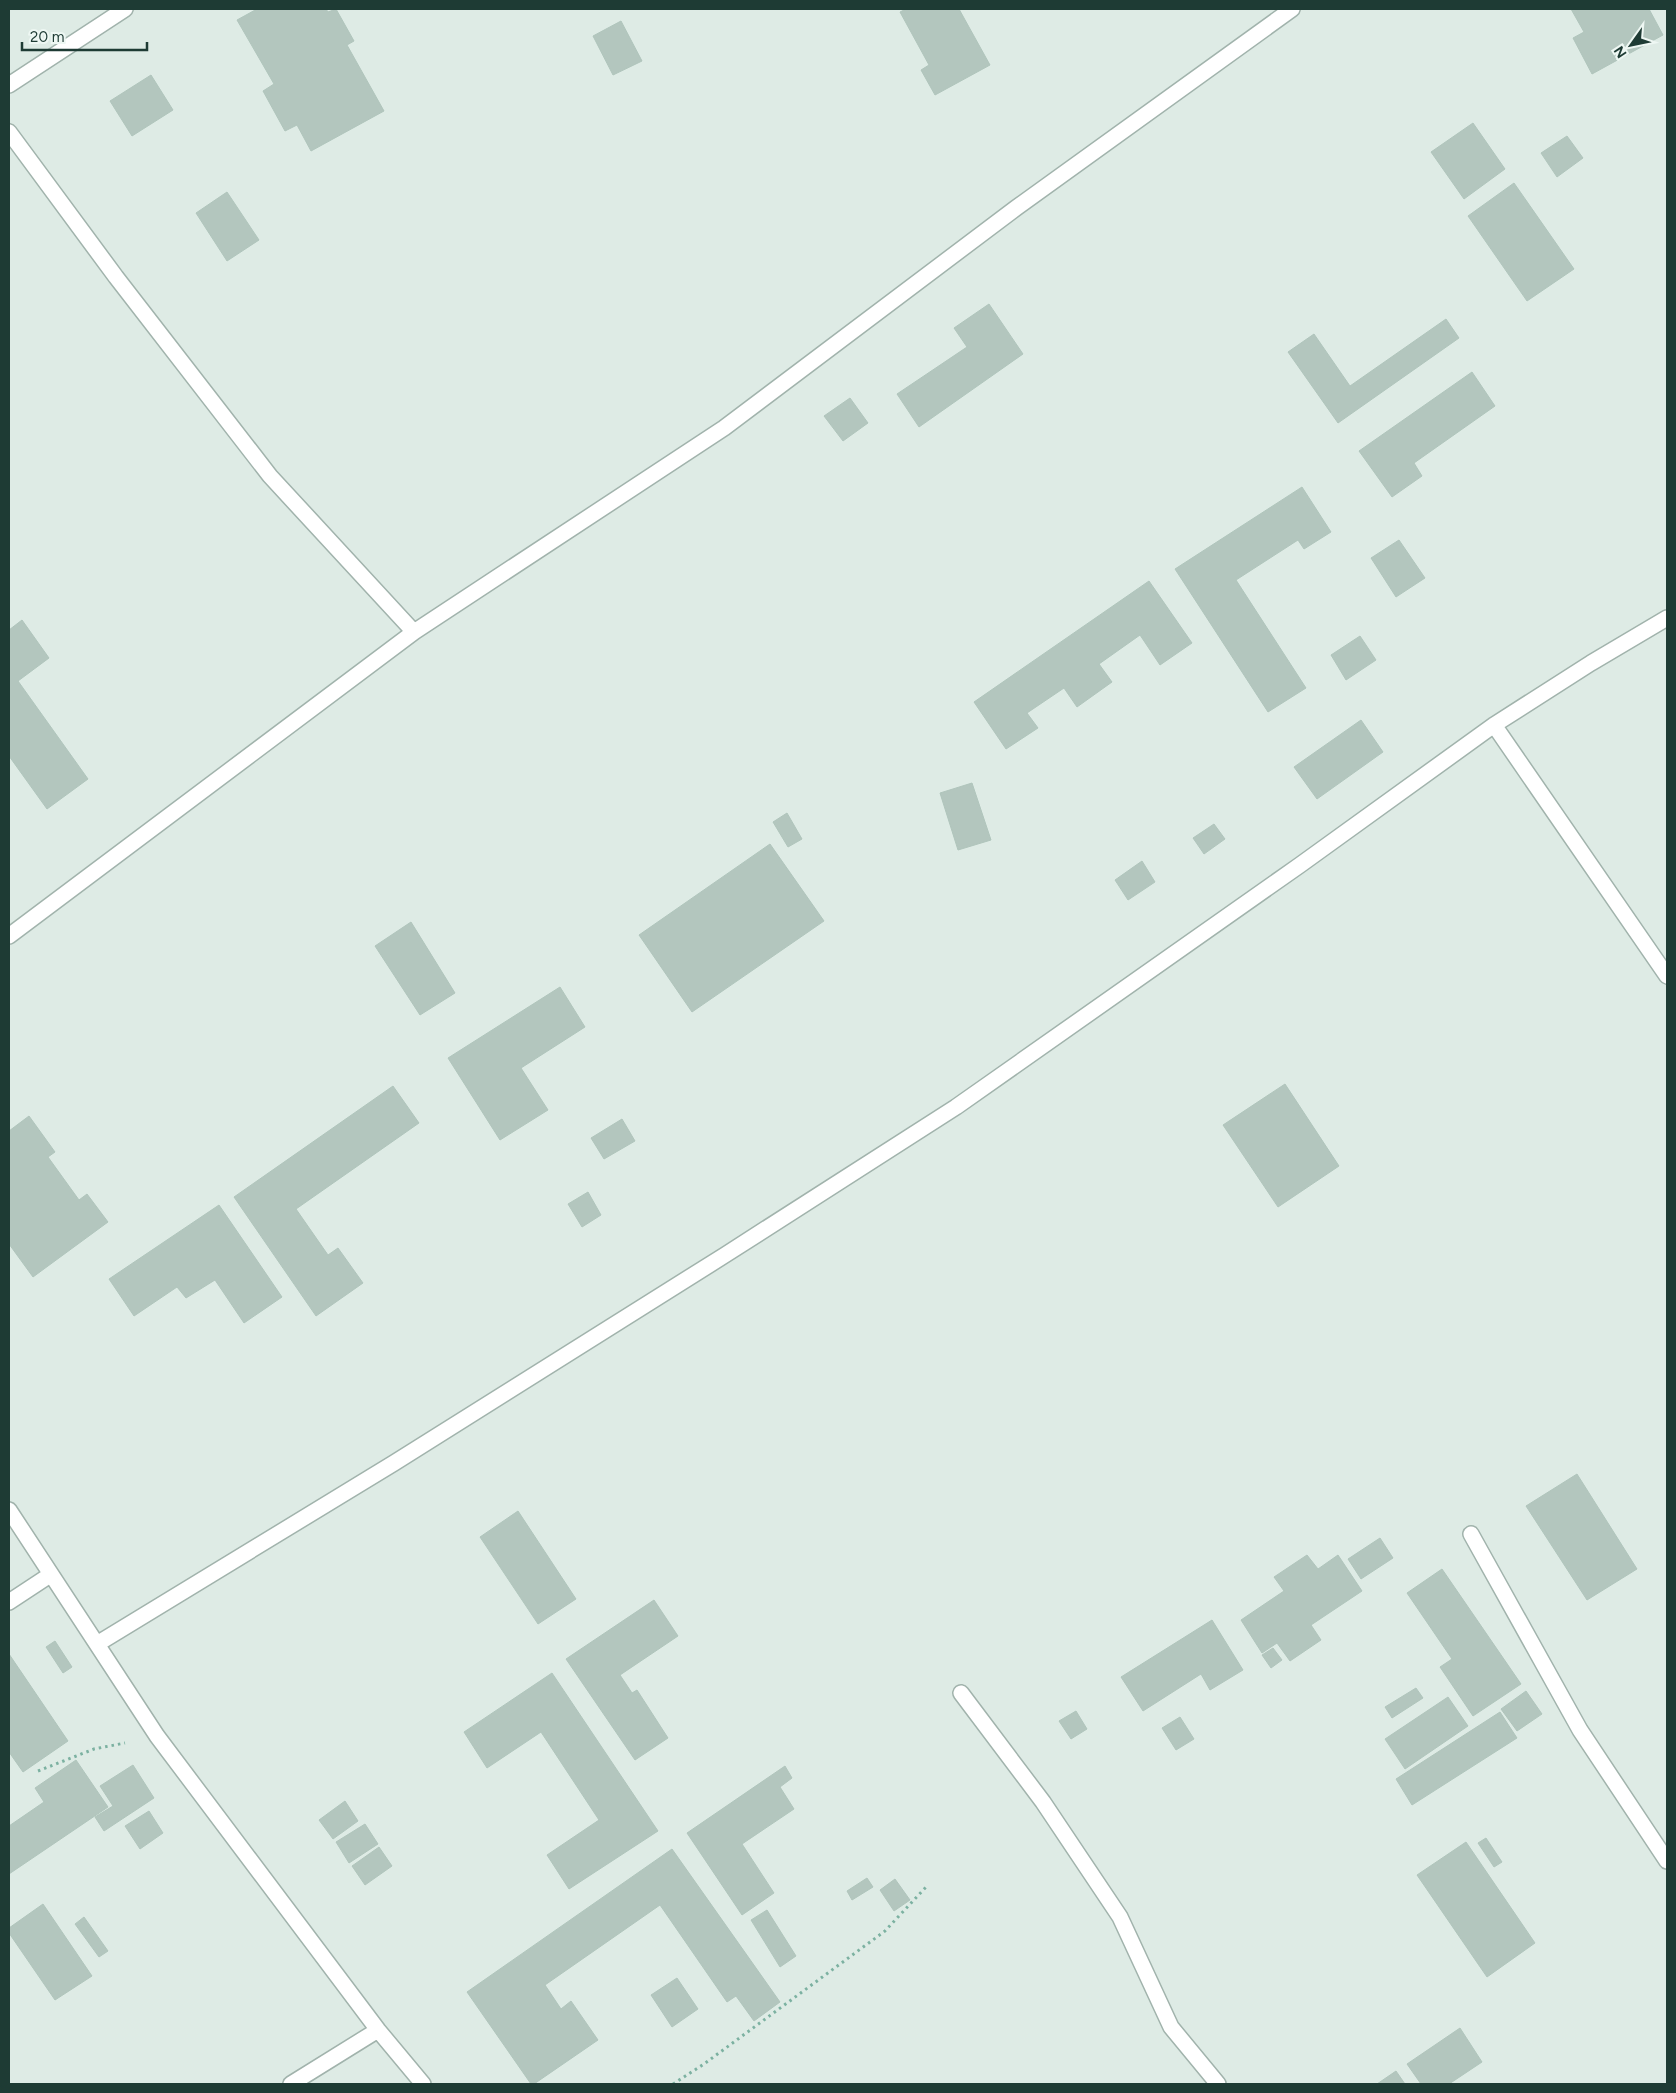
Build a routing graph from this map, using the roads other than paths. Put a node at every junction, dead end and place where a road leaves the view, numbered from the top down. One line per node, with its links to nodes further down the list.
1 (125, 9): 3 (street)
2 (1292, 9): 6 (street)
3 (9, 85)
4 (9, 132): 6 (street)
5 (1667, 618): 7 (street)
6 (414, 632): 8 (street)
7 (1494, 725): 9 (street); 14 (street)
8 (9, 936)
9 (1667, 976)
10 (9, 1510): 12 (street)
11 (1471, 1534): 16 (street)
12 (50, 1574): 13 (street); 14 (street)
13 (9, 1602)
14 (97, 1644): 17 (street)
15 (961, 1693): 20 (street)
16 (1667, 1861)
17 (378, 2030): 18 (street); 19 (street)
18 (291, 2084)
19 (423, 2084)
20 (1218, 2084)

